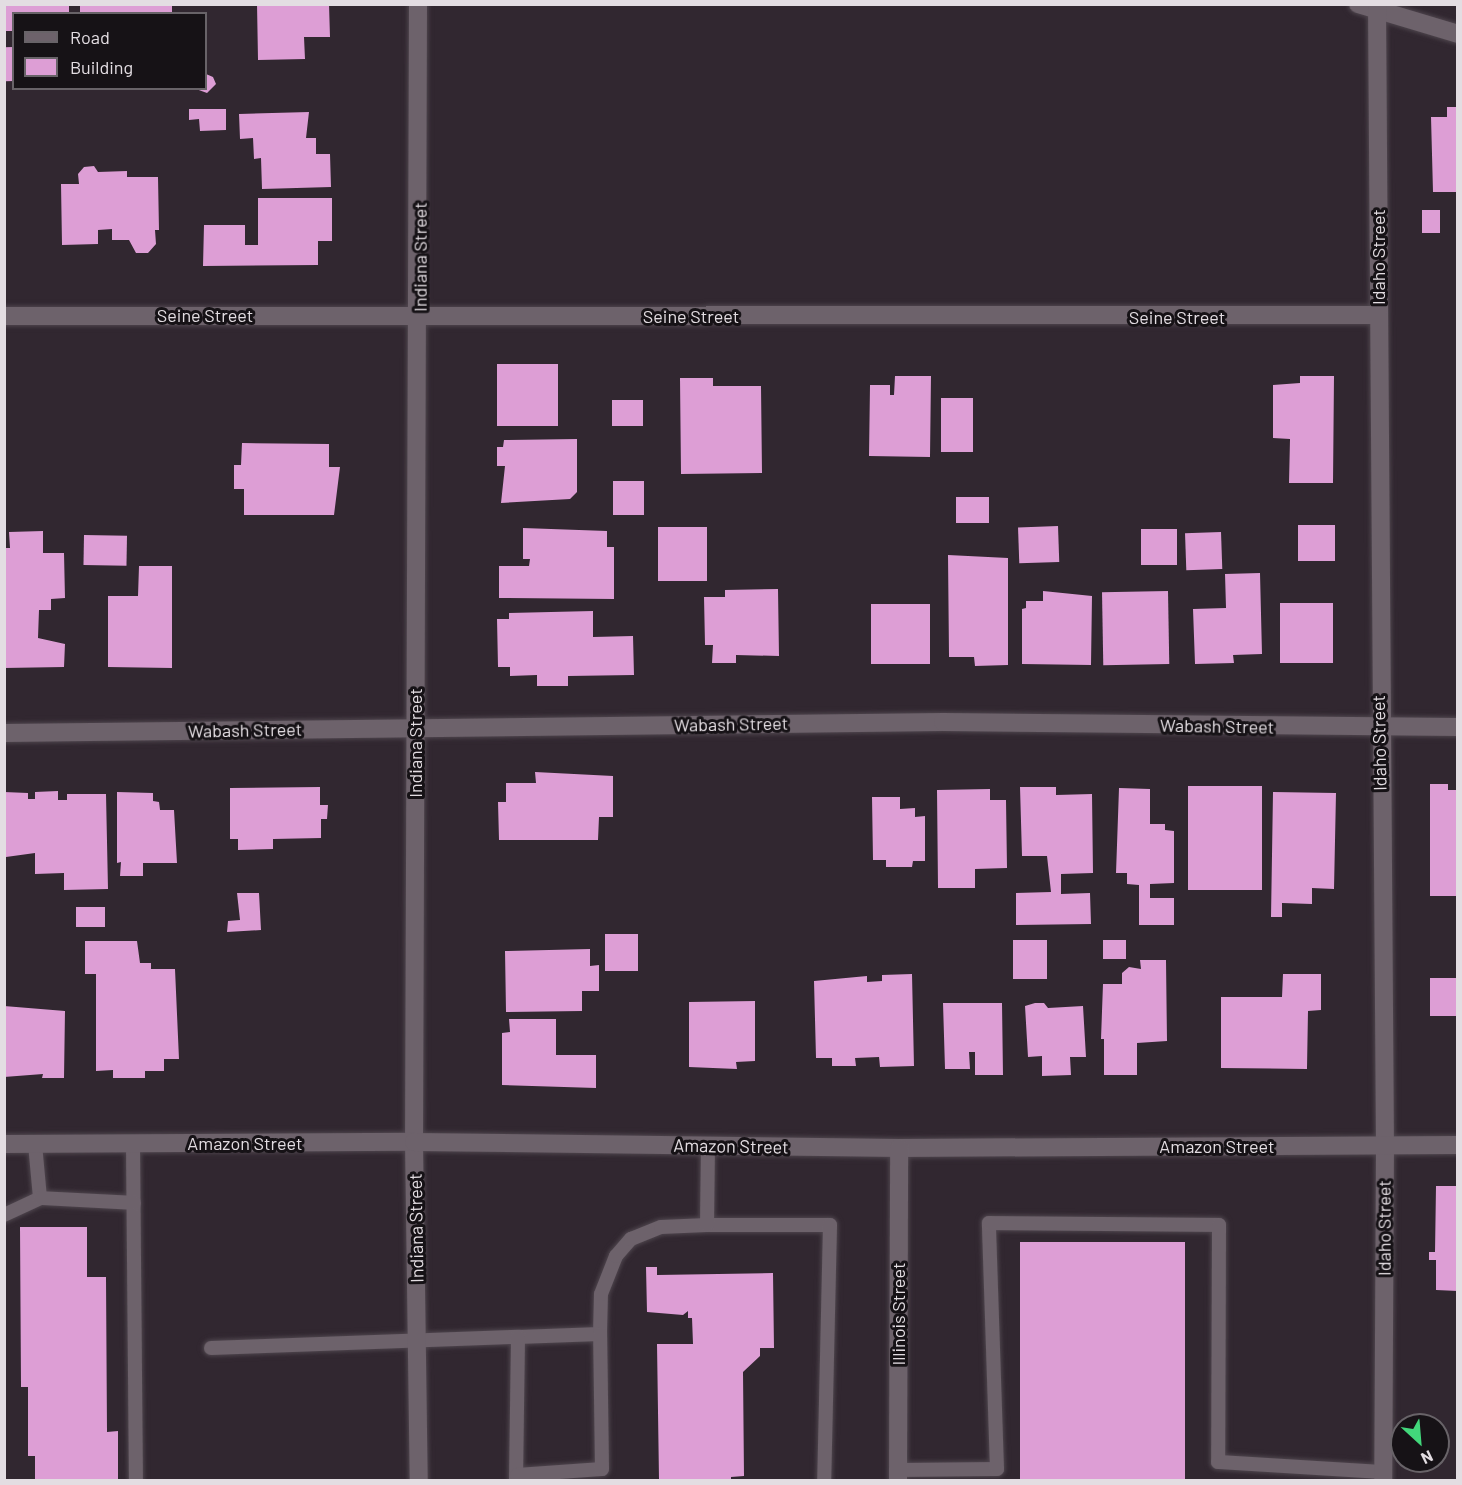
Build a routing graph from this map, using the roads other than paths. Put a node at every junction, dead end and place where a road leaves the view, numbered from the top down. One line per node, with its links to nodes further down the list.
1 (418, 4): 5 (street, Indiana Street)
2 (1358, 4): 3 (street)
3 (1377, 7): 4 (street); 6 (street, Idaho Street)
4 (1458, 34)
5 (420, 314): 6 (street, Seine Street); 7 (street, Seine Street); 9 (street, Indiana Street)
6 (1378, 315): 10 (street, Idaho Street)
7 (4, 316)
8 (1458, 727): 10 (street, Wabash Street)
9 (414, 728): 10 (street, Wabash Street); 11 (street, Wabash Street); 12 (street, Indiana Street)
10 (1379, 728): 16 (street, Idaho Street)
11 (4, 733)
12 (414, 1143): 15 (street, Amazon Street); 18 (street, Amazon Street); 26 (street, Indiana Street)
13 (4, 1144): 14 (street, Amazon Street)
14 (35, 1144): 15 (street, Amazon Street); 20 (lane)
15 (133, 1144): 21 (lane)
16 (1385, 1145): 17 (street, Amazon Street); 19 (street, Amazon Street); 29 (street, Idaho Street)
17 (1458, 1145)
18 (708, 1146): 19 (street, Amazon Street); 23 (lane)
19 (899, 1148): 28 (street, Illinois Street)
20 (40, 1198): 21 (lane); 22 (lane)
21 (134, 1203): 31 (lane)
22 (4, 1215)
23 (707, 1225): 24 (lane); 33 (lane)
24 (600, 1334): 25 (lane); 30 (lane)
25 (518, 1337): 26 (lane); 30 (lane)
26 (418, 1340): 27 (lane); 32 (street, Indiana Street)
27 (211, 1348)
28 (897, 1475): 29 (lane)
29 (1383, 1476)
30 (516, 1478)
31 (136, 1480)
32 (419, 1480)
33 (824, 1480)

